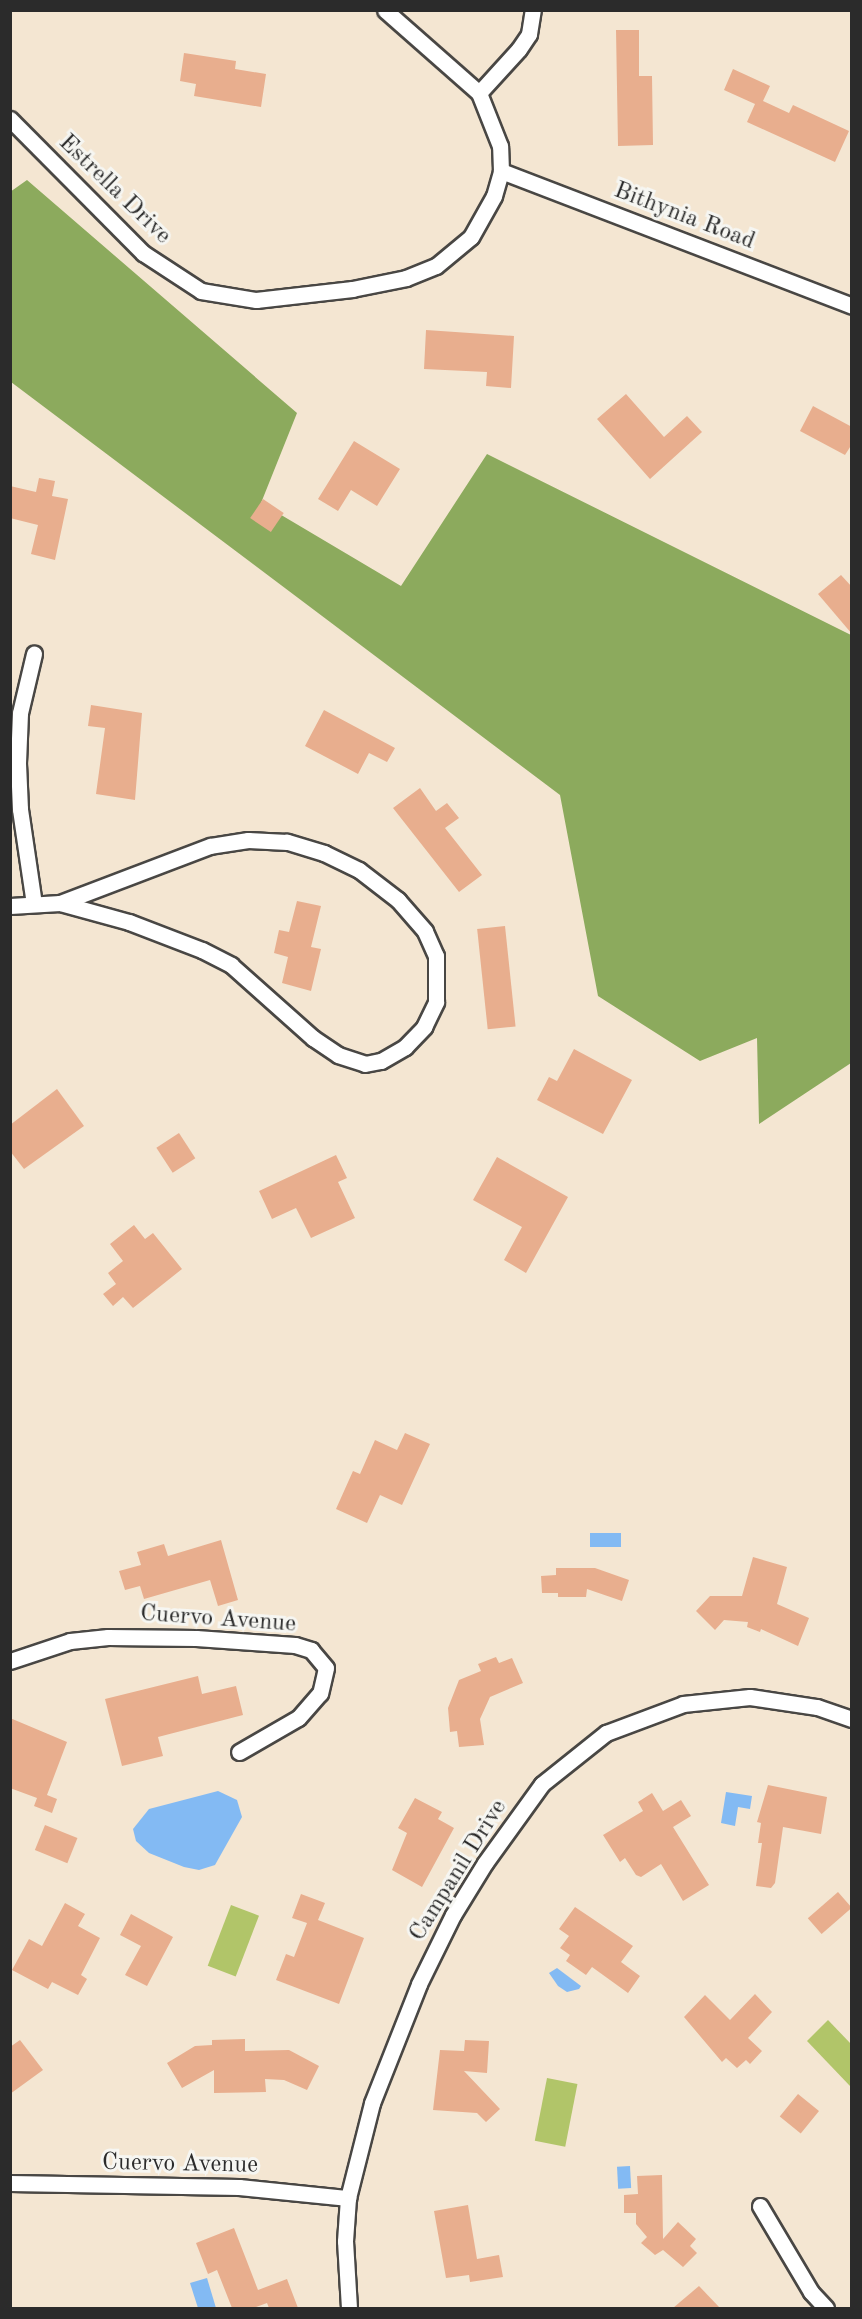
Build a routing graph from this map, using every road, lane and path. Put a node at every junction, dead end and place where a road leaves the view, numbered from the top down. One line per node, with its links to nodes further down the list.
1 (385, 10): 3 (street, Estrella Drive)
2 (533, 10): 3 (street)
3 (478, 93): 5 (street, Estrella Drive)
4 (10, 119): 5 (street, Estrella Drive)
5 (501, 171): 6 (street, Bithynia Road)
6 (852, 306)
7 (34, 654): 9 (street)
8 (60, 903): 8 (street); 9 (street)
9 (34, 904): 10 (street)
10 (10, 906)
11 (10, 1660): 13 (street, Cuervo Avenue)
12 (852, 1719): 15 (street, Campanil Drive)
13 (239, 1752)
14 (10, 2183): 15 (street, Cuervo Avenue)
15 (348, 2199): 17 (street, Campanil Drive)
16 (760, 2206): 18 (street)
17 (349, 2308)
18 (826, 2308)

